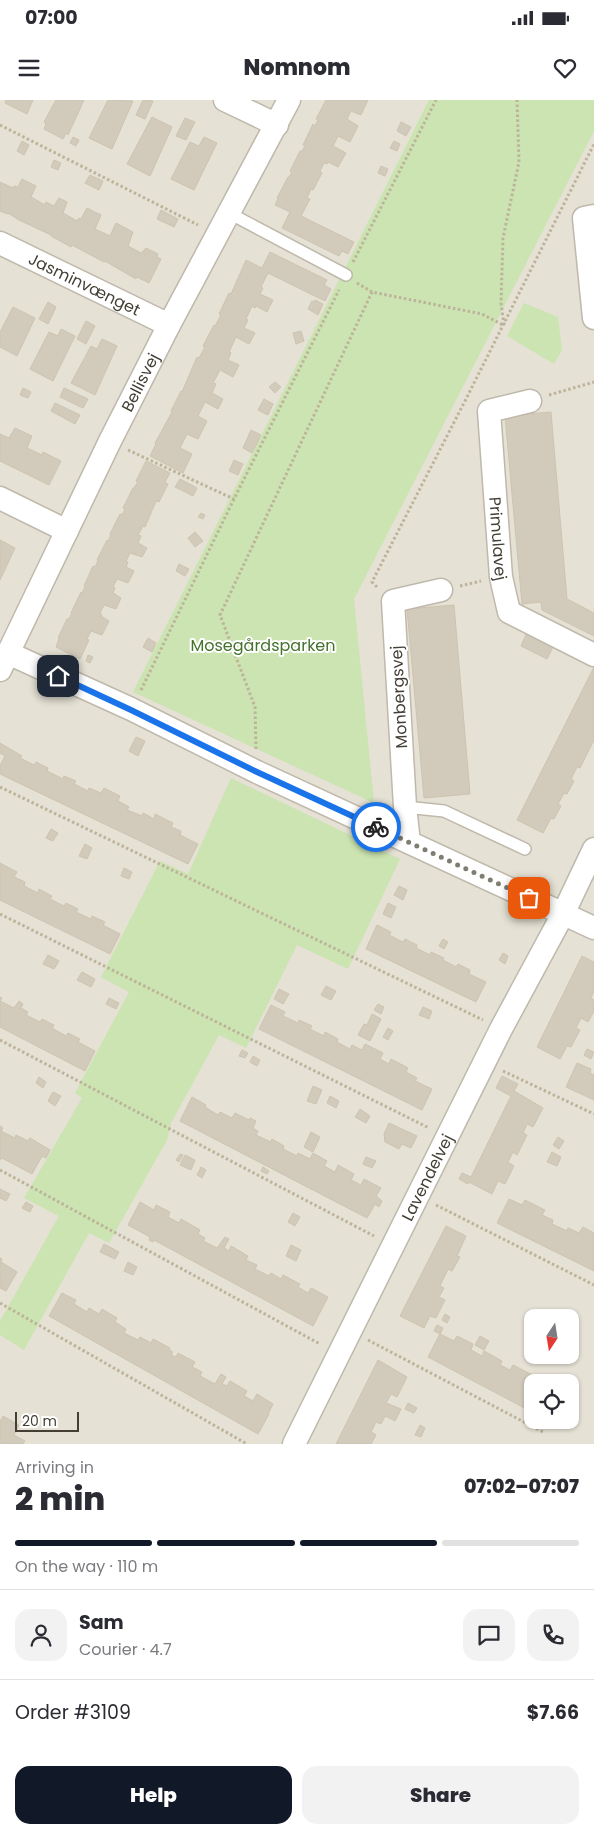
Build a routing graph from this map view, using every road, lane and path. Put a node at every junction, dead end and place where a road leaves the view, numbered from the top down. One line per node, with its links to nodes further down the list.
1 (226, 100): 6 (street)
2 (289, 100): 6 (street, Bellisvej)
3 (436, 100): 12 (path)
4 (517, 100): 16 (path)
5 (0, 125): 10 (path)
6 (277, 125): 8 (street, Bellisvej)
7 (594, 144): 16 (path)
8 (229, 213): 10 (street, Bellisvej); 12 (lane)
9 (594, 216): 14 (street)
10 (217, 235): 15 (street, Bellisvej)
11 (0, 243): 15 (street, Jasminvænget)
12 (346, 275): 13 (path); 21 (path)
13 (372, 292): 16 (path); 29 (path)
14 (594, 318)
15 (169, 325): 19 (street, Bellisvej)
16 (504, 325): 25 (path)
17 (594, 382): 18 (path)
18 (530, 401): 23 (street, Primulavej)
19 (110, 442): 21 (path); 22 (street, Bellisvej)
20 (0, 498): 22 (street)
21 (234, 499): 28 (path)
22 (67, 531): 27 (street, Bellisvej)
23 (501, 577): 24 (path); 26 (street, Primulavej)
24 (441, 590): 25 (street)
25 (393, 601): 31 (street, Monbergsvej)
26 (594, 655)
27 (4, 662): 28 (street)
28 (131, 710): 29 (street)
29 (257, 772): 32 (street)
30 (0, 787): 38 (path)
31 (405, 807): 32 (street, Monbergsvej); 33 (lane)
32 (409, 842): 36 (street)
33 (525, 849)
34 (594, 849): 36 (street)
35 (0, 914): 42 (path)
36 (563, 914): 37 (street); 38 (street, Lavendelvej)
37 (594, 928)
38 (501, 1029): 40 (street, Lavendelvej)
39 (0, 1040): 45 (path)
40 (485, 1062): 41 (path); 42 (street, Lavendelvej)
41 (594, 1114)
42 (448, 1137): 44 (street, Lavendelvej)
43 (0, 1170): 49 (path)
44 (417, 1196): 45 (street, Lavendelvej); 46 (path)
45 (392, 1246): 48 (street, Lavendelvej)
46 (594, 1284)
47 (0, 1303): 51 (path)
48 (350, 1330): 49 (street, Lavendelvej); 50 (path)
49 (338, 1354): 52 (street, Lavendelvej)
50 (543, 1432)
51 (247, 1444)
52 (294, 1444)

